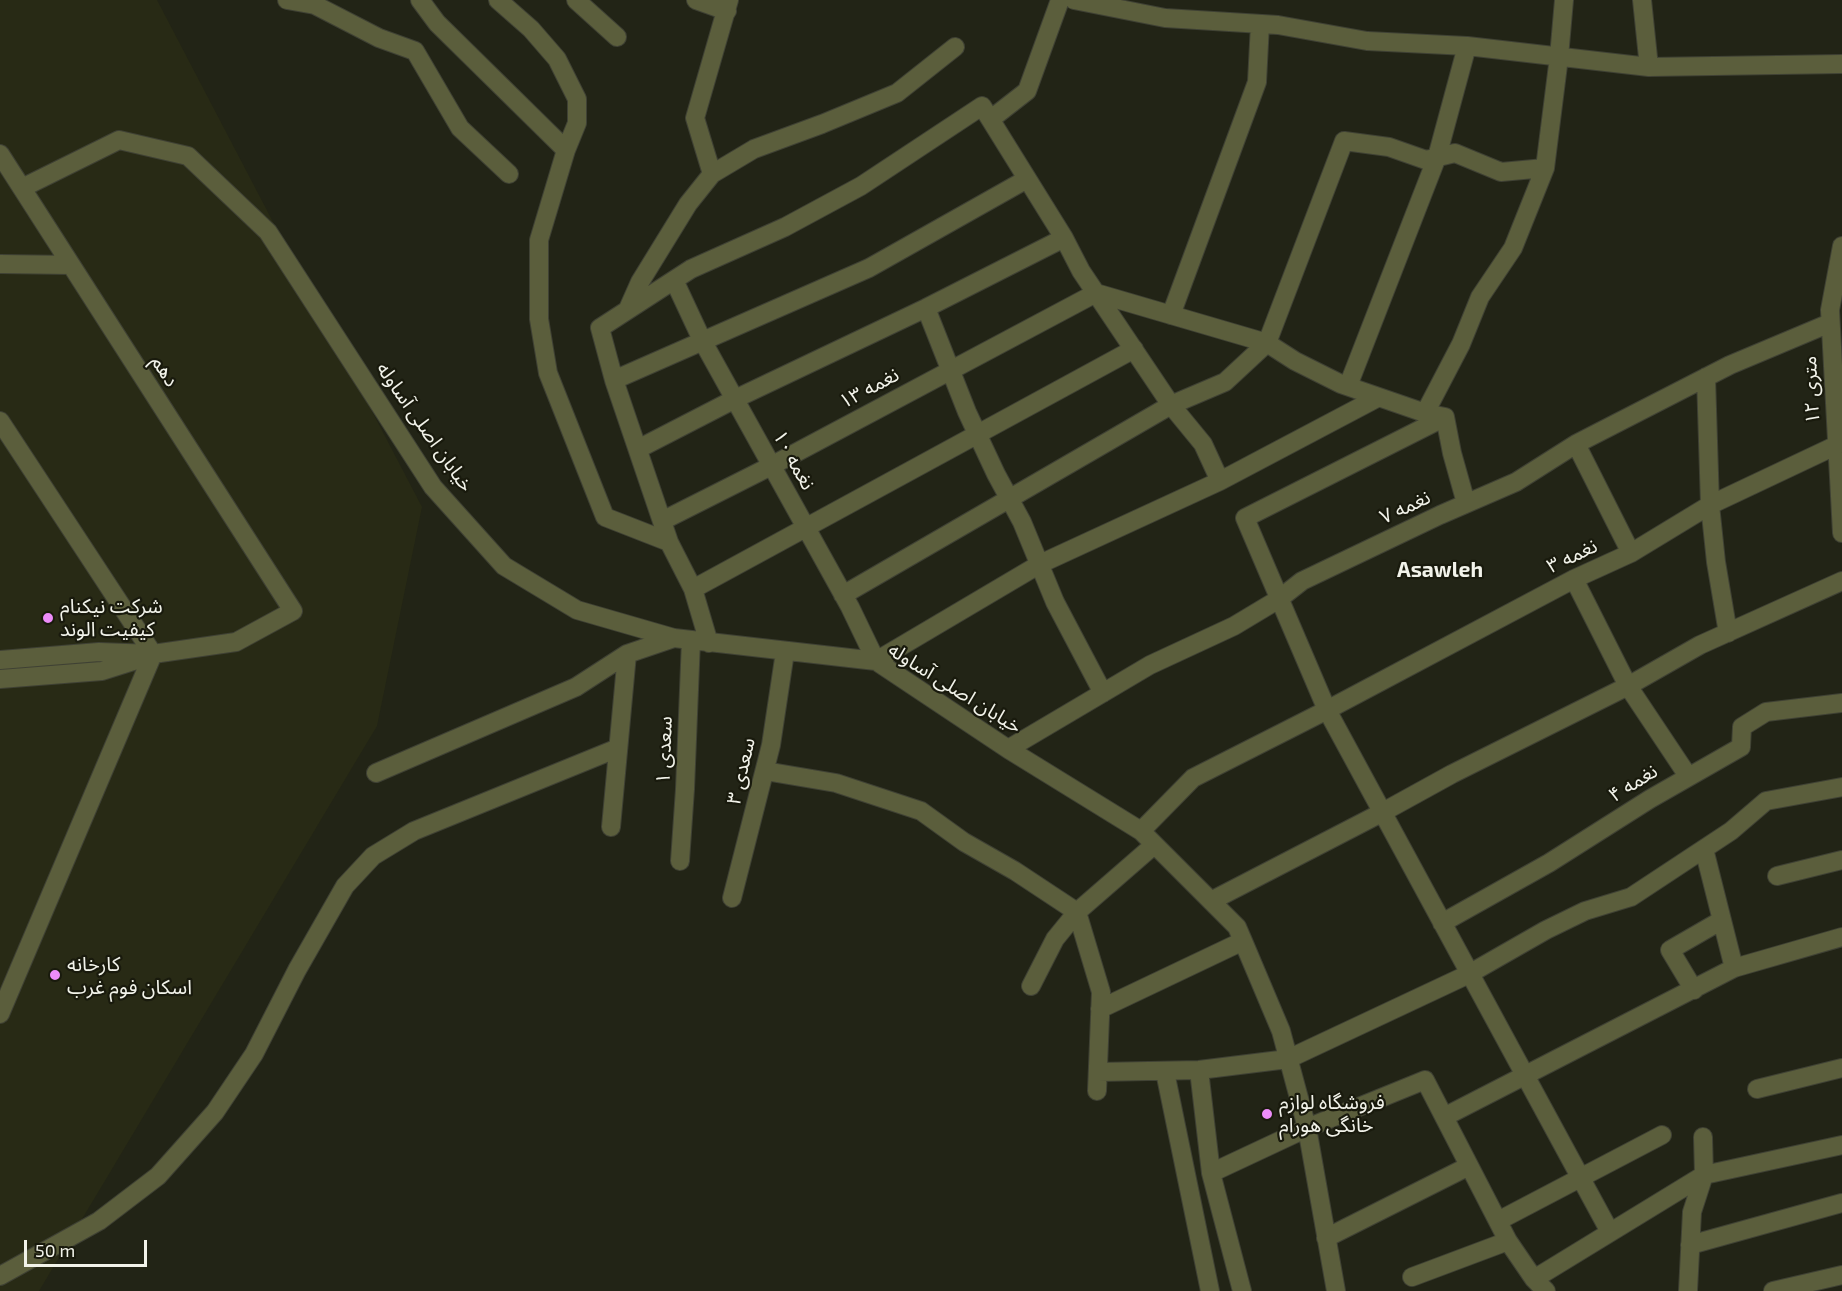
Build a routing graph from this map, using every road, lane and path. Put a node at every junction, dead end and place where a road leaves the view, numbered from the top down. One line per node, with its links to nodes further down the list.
1 (287, 0): 23 (street)
2 (420, 0): 19 (street)
3 (498, 0): 19 (street)
4 (576, 0): 12 (street)
5 (696, 0): 10 (street)
6 (1060, 0): 18 (street)
7 (1074, 0): 11 (street)
8 (1564, 0): 15 (street)
9 (1642, 0): 17 (street)
10 (728, 6): 24 (street)
11 (1260, 24): 13 (street); 35 (street)
12 (617, 37)
13 (1467, 46): 15 (street); 21 (street)
14 (956, 47): 24 (street)
15 (1559, 57): 17 (street); 22 (street)
16 (1842, 64): 17 (street)
17 (1649, 67)
18 (991, 119): 25 (street); 31 (street)
19 (566, 150): 62 (street)
20 (0, 154): 26 (street, دهم)
21 (1437, 157): 22 (street); 38 (street); 43 (street)
22 (1545, 168): 47 (street)
23 (509, 174)
24 (712, 174): 34 (street)
25 (1027, 179): 27 (street); 37 (street)
26 (22, 188): 30 (street, دهم); 71 (street, خیابان اصلی آساوله)
27 (1064, 238): 32 (street); 33 (street)
28 (1842, 246): 36 (street, ۱۲ متری)
29 (0, 264): 30 (street)
30 (71, 265): 73 (street, دهم)
31 (674, 280): 34 (street); 37 (street, نغمه ۱۰)
32 (1096, 292): 35 (street); 39 (street); 40 (street, نغمه ۱۳)
33 (926, 308): 40 (street); 45 (street)
34 (627, 310): 42 (street, سعدی ۱)
35 (1171, 315): 38 (street)
36 (1830, 323): 41 (street, نغمه ۷); 52 (street, ۱۲ متری)
37 (702, 340): 42 (street); 45 (street, نغمه ۱۰)
38 (1267, 343): 43 (street); 46 (street)
39 (1134, 349): 46 (street); 50 (street)
40 (950, 370): 50 (street); 54 (street, نغمه ۱۳)
41 (1706, 376): 51 (street, نغمه ۷); 58 (street)
42 (614, 380): 53 (street, سعدی ۱)
43 (1348, 386): 44 (street)
44 (1379, 397): 47 (street); 55 (street)
45 (735, 399): 53 (street); 54 (street, نغمه ۱۰)
46 (1171, 405): 55 (street); 56 (street)
47 (1425, 412): 48 (street)
48 (1445, 417): 57 (street); 69 (street)
49 (0, 421): 73 (street)
50 (977, 433): 56 (street); 60 (street)
51 (1576, 444): 57 (street, نغمه ۷); 63 (street)
52 (1837, 445): 58 (street, نغمه ۳); 61 (street, ۱۲ متری)
53 (638, 448): 59 (street, سعدی ۱)
54 (771, 466): 59 (street, نغمه ۱۳); 60 (street, نغمه ۱۰)
55 (1220, 481): 64 (street)
56 (1010, 499): 64 (street); 68 (street)
57 (1466, 503): 69 (street, نغمه ۷)
58 (1710, 505): 63 (street, نغمه ۳); 70 (street)
59 (662, 521): 62 (street, سعدی ۱)
60 (806, 528): 67 (street); 68 (street, نغمه ۱۰)
61 (1842, 533)
62 (669, 543): 67 (street, سعدی ۱)
63 (1631, 553): 65 (street, نغمه ۳)
64 (1040, 564): 76 (street); 79 (street)
65 (1574, 579): 78 (street); 81 (street, نغمه ۳)
66 (1842, 582): 70 (street)
67 (693, 588): 71 (street, سعدی ۱)
68 (843, 595): 76 (street, نغمه ۱۰)
69 (1279, 598): 79 (street, نغمه ۷); 81 (street)
70 (1728, 633): 78 (street)
71 (691, 640): 72 (street, خیابان اصلی آساوله); 74 (street); 94 (street, سعدی ۱)
72 (785, 652): 76 (street, خیابان اصلی آساوله); 84 (street, سعدی ۳)
73 (153, 654): 75 (street); 77 (street); 108 (street)
74 (627, 654): 82 (street); 85 (street)
75 (0, 660)
76 (876, 662): 83 (street, خیابان اصلی آساوله)
77 (0, 679)
78 (1628, 686): 86 (street); 88 (street)
79 (1103, 693): 83 (street, نغمه ۷)
80 (1842, 704): 86 (street, نغمه ۴)
81 (1327, 710): 88 (street); 90 (street)
82 (618, 747): 89 (street); 133 (street)
83 (1008, 748): 90 (street, خیابان اصلی آساوله)
84 (765, 771): 96 (street, سعدی ۳); 98 (street)
85 (376, 772)
86 (1688, 776): 100 (street, نغمه ۴)
87 (1842, 787): 92 (street)
88 (1383, 812): 97 (street); 100 (street)
89 (611, 827)
90 (1141, 831): 91 (street, خیابان اصلی آساوله)
91 (1154, 845): 97 (street, خیابان اصلی آساوله); 98 (street)
92 (1704, 849): 99 (street); 104 (street)
93 (1842, 860): 95 (street)
94 (680, 861)
95 (1777, 876)
96 (732, 898)
97 (1211, 901): 102 (street, خیابان اصلی آساوله)
98 (1077, 912): 105 (street); 107 (street)
99 (1722, 920): 103 (street); 106 (street)
100 (1442, 923): 104 (street)
101 (1842, 937): 103 (street)
102 (1243, 941): 107 (street); 109 (street, خیابان اصلی آساوله)
103 (1734, 968): 106 (street)
104 (1469, 974): 109 (street); 114 (street)
105 (1030, 986)
106 (1694, 990): 114 (street)
107 (1100, 1009): 112 (street)
108 (0, 1014)
109 (1288, 1059): 111 (street); 118 (street, خیابان اصلی آساوله)
110 (1842, 1068): 115 (street)
111 (1199, 1070): 113 (street); 123 (street)
112 (1098, 1072): 113 (street); 116 (street)
113 (1165, 1072): 138 (street)
114 (1526, 1075): 117 (street); 125 (street)
115 (1757, 1089)
116 (1097, 1091)
117 (1444, 1117): 118 (street); 122 (street)
118 (1306, 1128): 123 (street); 129 (street, خیابان اصلی آساوله)
119 (1662, 1135): 125 (street)
120 (1703, 1137): 124 (street)
121 (1842, 1145): 124 (street)
122 (1469, 1166): 127 (street); 129 (street)
123 (1211, 1173): 139 (street)
124 (1704, 1175): 128 (street); 131 (street)
125 (1581, 1178): 127 (street); 128 (street)
126 (1842, 1203): 131 (street)
127 (1498, 1221): 130 (street)
128 (1610, 1232): 135 (street)
129 (1326, 1238): 137 (street, خیابان اصلی آساوله)
130 (1508, 1241): 134 (street); 135 (street)
131 (1690, 1245): 140 (street)
132 (1842, 1275): 136 (street)
133 (0, 1276)
134 (1412, 1277)
135 (1540, 1285)
136 (1822, 1285): 141 (street)
137 (1331, 1290)
138 (1210, 1291)
139 (1242, 1291)
140 (1688, 1291)
141 (1773, 1291)

